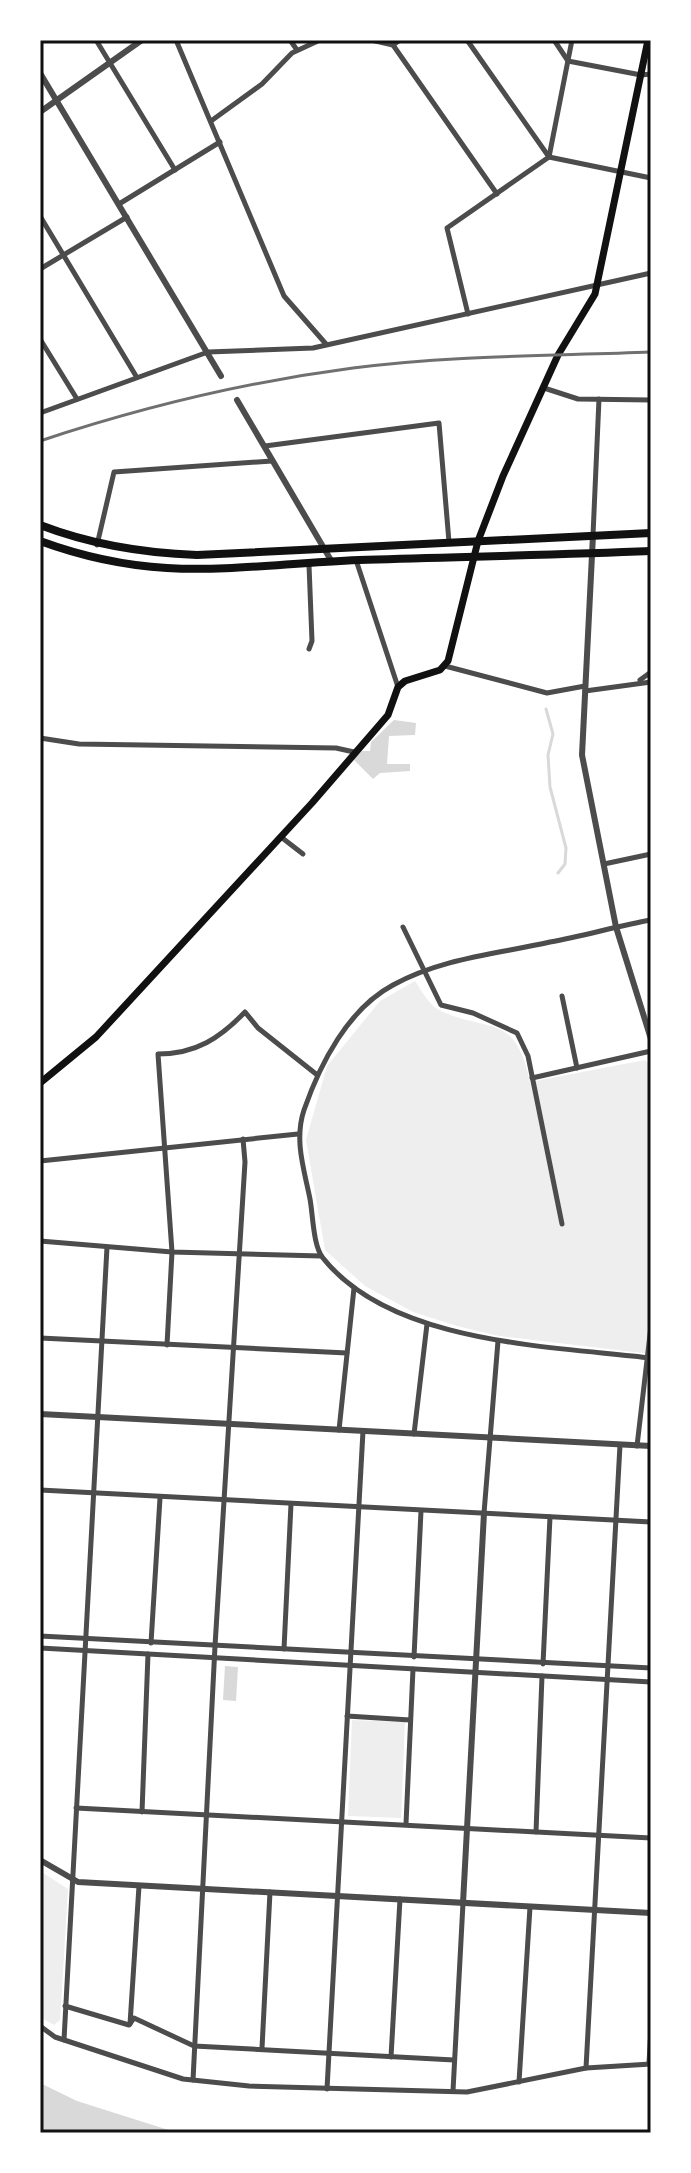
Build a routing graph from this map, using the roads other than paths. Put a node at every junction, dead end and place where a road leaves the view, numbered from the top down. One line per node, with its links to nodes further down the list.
1 (96, 40): 15 (street)
2 (176, 40): 21 (street)
3 (290, 40): 13 (street)
4 (320, 40): 13 (street)
5 (371, 40): 12 (street)
6 (400, 40): 12 (street)
7 (467, 40): 23 (street)
8 (554, 40): 14 (street)
9 (572, 40): 14 (street)
10 (648, 40): 18 (main road)
11 (140, 41): 15 (street)
12 (393, 45): 27 (street)
13 (297, 50): 21 (street)
14 (568, 61): 18 (street); 23 (street)
15 (110, 63): 19 (street); 24 (street)
16 (40, 73): 19 (street)
17 (651, 74): 18 (street)
18 (641, 75): 25 (main road)
19 (56, 100): 20 (street); 28 (street)
20 (40, 112)
21 (211, 121): 22 (street)
22 (220, 142): 24 (street); 37 (street)
23 (549, 157): 25 (street); 27 (street)
24 (175, 170): 28 (street)
25 (622, 174): 26 (street); 34 (main road)
26 (651, 178)
27 (497, 194): 35 (street)
28 (119, 204): 30 (street)
29 (40, 216): 31 (street)
30 (127, 217): 31 (street); 38 (street)
31 (64, 255): 32 (street); 39 (street)
32 (40, 269)
33 (651, 273): 34 (street)
34 (596, 286): 35 (street); 41 (main road)
35 (468, 314): 37 (street)
36 (40, 339): 42 (street)
37 (327, 345): 38 (street)
38 (208, 352): 39 (street); 40 (street)
39 (136, 376): 42 (street)
40 (221, 376)
41 (544, 388): 43 (street); 53 (main road)
42 (77, 399): 46 (street)
43 (599, 399): 45 (street); 51 (street)
44 (237, 400): 47 (street)
45 (651, 400)
46 (40, 413)
47 (265, 446): 48 (street); 54 (street)
48 (273, 461): 55 (street); 56 (street)
49 (40, 525): 55 (main road)
50 (651, 533): 51 (main road)
51 (593, 535): 53 (main road); 58 (street)
52 (40, 541): 62 (main road)
53 (478, 541): 54 (main road); 59 (main road)
54 (449, 542): 56 (main road)
55 (97, 545): 56 (main road)
56 (327, 548): 61 (street)
57 (651, 551): 58 (main road)
58 (592, 554): 59 (main road); 69 (street)
59 (474, 559): 60 (main road); 64 (main road)
60 (356, 560): 61 (main road); 68 (street)
61 (332, 563): 62 (main road)
62 (309, 565): 63 (street)
63 (309, 649)
64 (445, 666): 68 (main road); 69 (street)
65 (651, 672): 66 (street)
66 (639, 681): 67 (street); 69 (street)
67 (651, 682)
68 (398, 687): 71 (main road)
69 (585, 689): 75 (street)
70 (40, 738): 71 (street)
71 (354, 752): 72 (main road)
72 (281, 837): 73 (street); 86 (main road)
73 (303, 854)
74 (651, 854): 75 (street)
75 (604, 864): 78 (street)
76 (651, 920): 78 (street)
77 (403, 927): 79 (street)
78 (616, 927): 79 (street); 81 (street)
79 (424, 971): 84 (street); 85 (street)
80 (562, 996): 83 (street)
81 (651, 1039)
82 (651, 1051): 83 (street)
83 (577, 1068): 85 (street)
84 (316, 1074): 87 (street); 89 (street)
85 (532, 1078): 91 (street)
86 (40, 1083)
87 (298, 1134): 88 (street); 96 (street)
88 (243, 1139): 89 (street); 95 (street)
89 (165, 1148): 90 (street); 94 (street)
90 (40, 1161)
91 (562, 1224)
92 (40, 1241): 93 (street)
93 (107, 1247): 94 (street); 101 (street)
94 (172, 1252): 95 (street); 103 (street)
95 (240, 1254): 96 (street); 104 (street)
96 (321, 1256): 97 (street)
97 (354, 1288): 98 (street); 105 (street)
98 (427, 1324): 102 (street); 112 (street)
99 (651, 1326): 106 (street)
100 (40, 1338): 101 (street)
101 (102, 1341): 103 (street); 108 (street)
102 (498, 1341): 106 (street); 113 (street)
103 (167, 1345): 104 (street)
104 (233, 1349): 105 (street); 109 (street)
105 (347, 1353): 110 (street)
106 (649, 1358): 115 (street)
107 (40, 1414): 108 (street)
108 (99, 1417): 109 (street); 118 (street)
109 (230, 1424): 110 (street); 120 (street)
110 (339, 1430): 111 (street)
111 (363, 1431): 112 (street); 122 (street)
112 (414, 1434): 113 (street)
113 (489, 1438): 114 (street); 124 (street)
114 (620, 1445): 115 (street); 126 (street)
115 (637, 1446): 116 (street)
116 (651, 1446)
117 (40, 1490): 118 (street)
118 (94, 1493): 119 (street); 129 (street)
119 (160, 1498): 120 (street); 130 (street)
120 (224, 1500): 121 (street); 131 (street)
121 (291, 1504): 122 (street); 133 (street)
122 (359, 1507): 123 (street); 136 (street)
123 (421, 1511): 124 (street); 137 (street)
124 (484, 1513): 125 (street); 139 (street)
125 (550, 1517): 126 (street); 140 (street)
126 (616, 1520): 127 (street); 142 (street)
127 (651, 1522)
128 (40, 1636): 129 (street)
129 (87, 1639): 130 (street); 134 (street)
130 (151, 1643): 131 (street)
131 (215, 1646): 133 (street); 138 (street)
132 (40, 1648): 134 (street)
133 (284, 1649): 136 (street)
134 (86, 1651): 135 (street); 151 (street)
135 (148, 1654): 138 (street); 152 (street)
136 (351, 1654): 137 (street); 141 (street)
137 (414, 1657): 139 (street)
138 (214, 1658): 141 (street); 153 (street)
139 (476, 1661): 140 (street); 145 (street)
140 (543, 1664): 142 (street)
141 (350, 1666): 143 (street); 149 (street)
142 (609, 1667): 144 (street); 147 (street)
143 (413, 1668): 145 (street); 150 (street)
144 (651, 1668)
145 (476, 1673): 146 (street); 156 (street)
146 (542, 1676): 147 (street); 157 (street)
147 (609, 1680): 148 (street); 158 (street)
148 (651, 1682)
149 (347, 1716): 150 (street); 154 (street)
150 (411, 1720): 155 (street)
151 (76, 1808): 152 (street); 161 (street)
152 (142, 1812): 153 (street)
153 (206, 1815): 154 (street); 163 (street)
154 (342, 1822): 155 (street); 165 (street)
155 (406, 1824): 156 (street)
156 (468, 1829): 157 (street); 167 (street)
157 (536, 1832): 158 (street)
158 (599, 1836): 159 (street); 169 (street)
159 (651, 1838)
160 (40, 1860): 161 (street)
161 (74, 1880): 162 (street); 171 (street)
162 (139, 1886): 163 (street); 172 (street)
163 (202, 1888): 164 (street); 176 (street)
164 (270, 1892): 165 (street); 177 (street)
165 (338, 1895): 166 (street); 178 (street)
166 (400, 1899): 167 (street); 179 (street)
167 (463, 1903): 168 (street); 180 (street)
168 (530, 1907): 169 (street); 184 (street)
169 (594, 1909): 170 (street); 182 (street)
170 (651, 1913)
171 (65, 2006): 172 (street); 175 (street)
172 (129, 2025): 176 (street)
173 (40, 2026): 175 (street)
174 (651, 2030): 181 (street)
175 (64, 2040): 183 (street)
176 (194, 2046): 177 (street); 183 (street)
177 (262, 2048): 178 (street)
178 (329, 2052): 179 (street); 185 (street)
179 (391, 2057): 180 (street)
180 (454, 2060): 186 (street)
181 (650, 2064): 182 (street)
182 (586, 2068): 184 (street)
183 (193, 2080): 185 (street)
184 (519, 2082): 186 (street)
185 (327, 2089): 186 (street)
186 (453, 2091)

